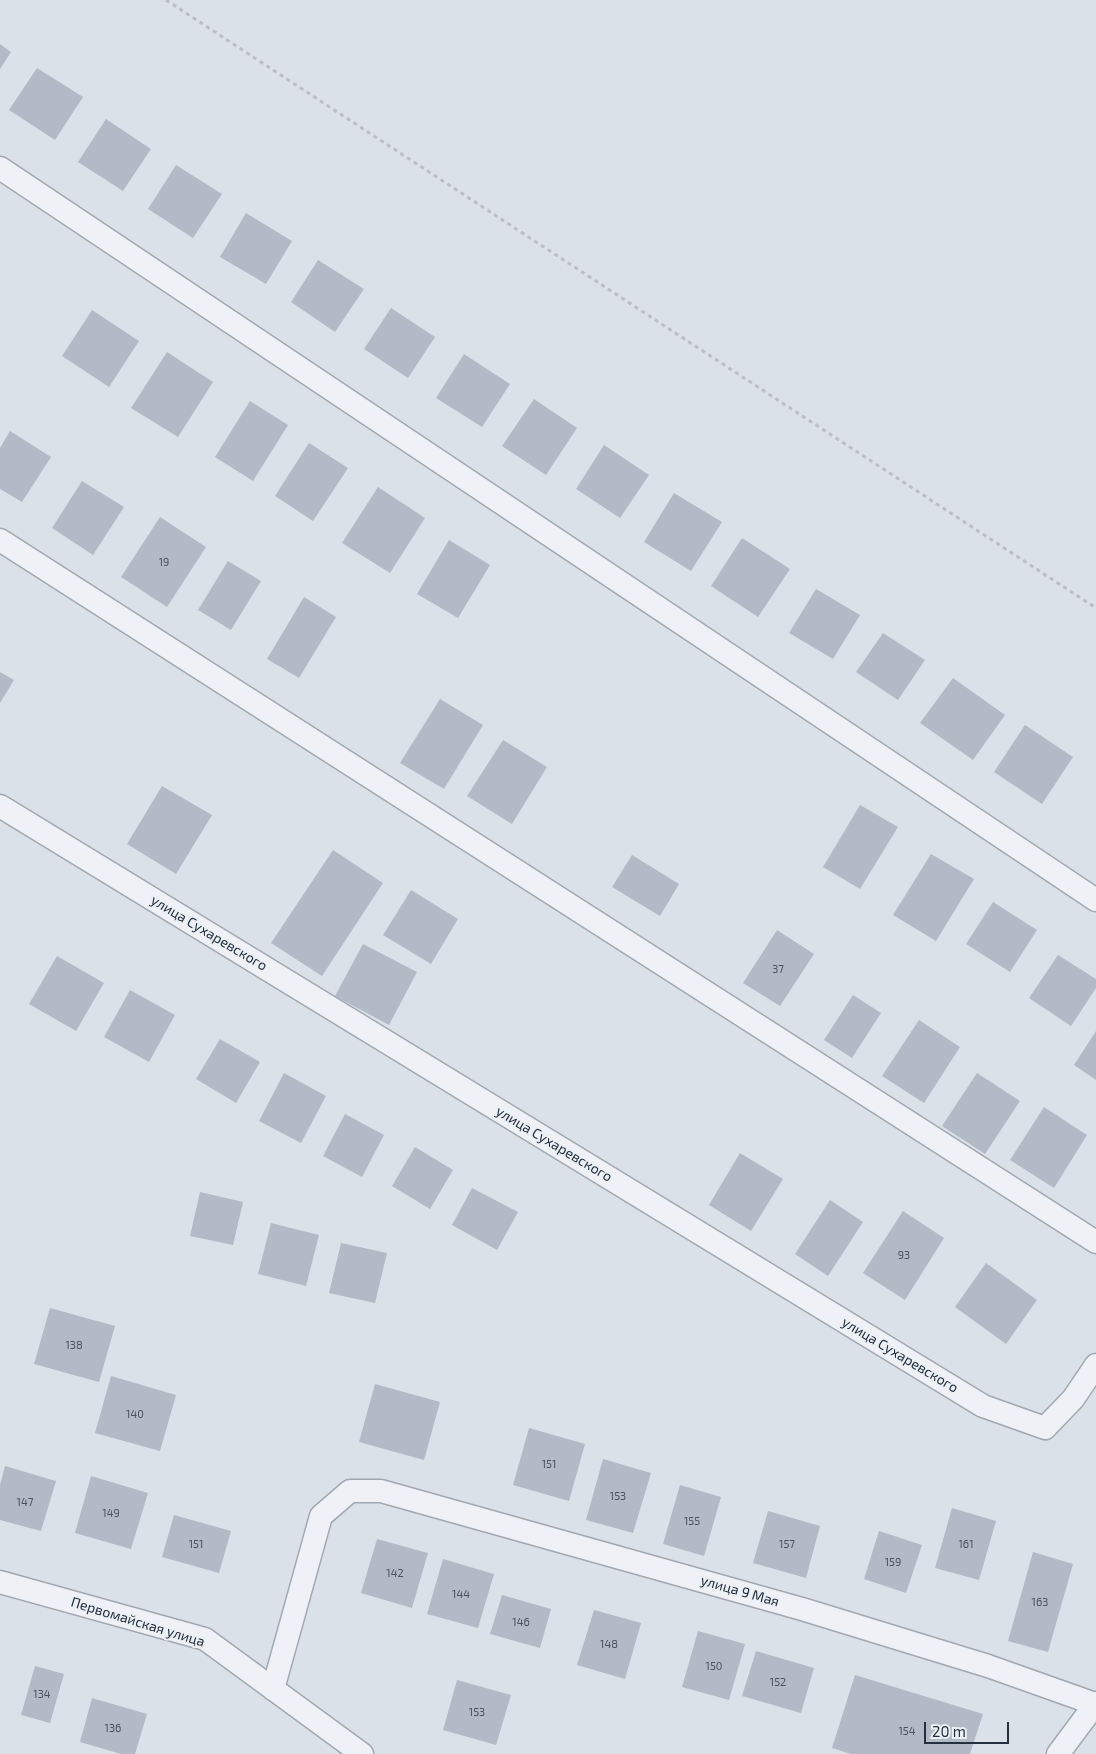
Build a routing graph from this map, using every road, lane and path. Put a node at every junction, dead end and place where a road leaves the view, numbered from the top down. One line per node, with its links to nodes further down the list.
1 (166, 0): 4 (path)
2 (0, 168): 6 (street)
3 (0, 540): 7 (street)
4 (1096, 608)
5 (0, 806): 8 (street, улица Сухаревского)
6 (1096, 900)
7 (1096, 1242)
8 (1096, 1365)
9 (0, 1582): 10 (street, Первомайская улица)
10 (273, 1689): 11 (street, улица 9 Мая); 13 (street, Первомайская улица)
11 (1096, 1704): 12 (street)
12 (1061, 1753)
13 (362, 1754)

